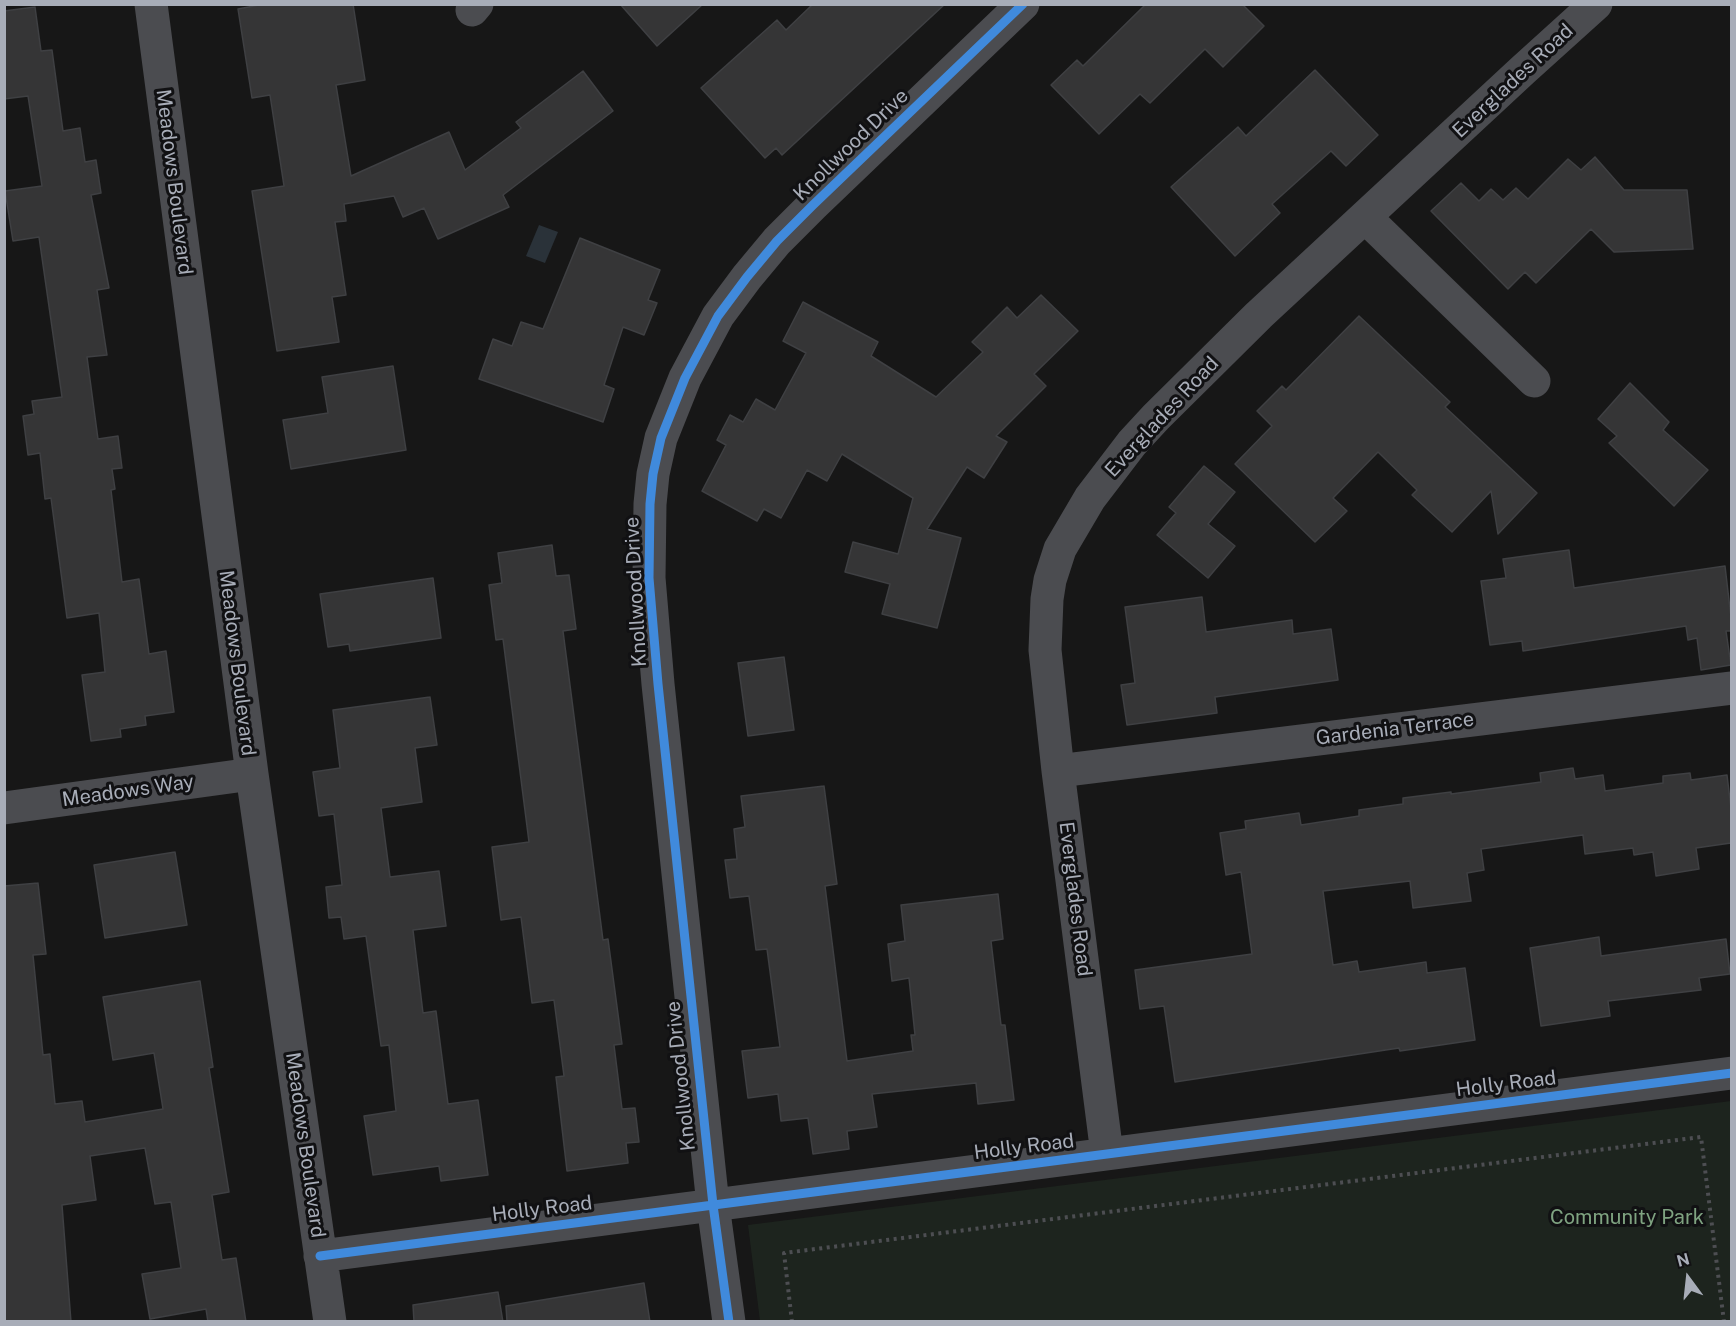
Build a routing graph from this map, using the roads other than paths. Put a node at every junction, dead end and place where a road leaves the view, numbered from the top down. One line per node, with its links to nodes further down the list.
1 (151, 4): 8 (street, Meadows Boulevard)
2 (1023, 4): 12 (street, Knollwood Drive)
3 (1596, 4): 4 (street, Everglades Road)
4 (1365, 217): 5 (street); 7 (street, Everglades Road)
5 (1534, 381)
6 (1731, 688): 7 (street, Gardenia Terrace)
7 (1058, 771): 11 (street, Everglades Road)
8 (252, 774): 9 (street, Meadows Way); 13 (street, Meadows Boulevard)
9 (4, 808)
10 (1731, 1073): 11 (street, Holly Road)
11 (1107, 1154): 12 (street, Holly Road)
12 (713, 1205): 13 (street, Holly Road); 15 (street, Knollwood Drive)
13 (320, 1256): 14 (street, Meadows Boulevard)
14 (330, 1322)
15 (729, 1322)

